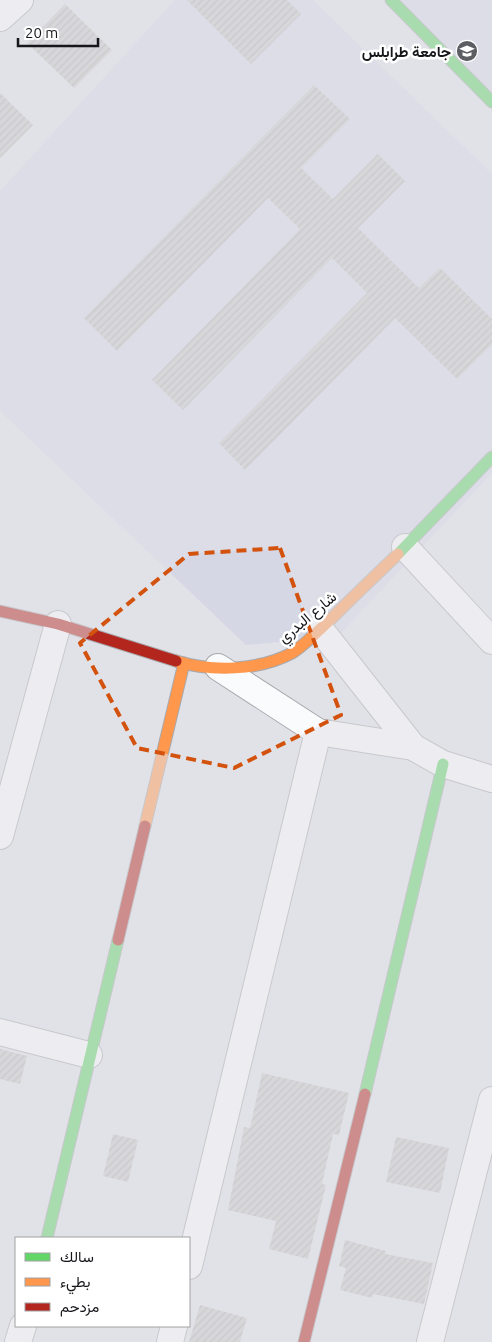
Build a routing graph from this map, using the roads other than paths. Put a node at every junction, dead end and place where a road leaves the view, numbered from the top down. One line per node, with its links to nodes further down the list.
1 (20, 0): 3 (street)
2 (391, 0): 4 (street)
3 (0, 18)
4 (492, 102)
5 (489, 464): 6 (street, شارع البدري)
6 (405, 547): 9 (street, شارع البدري); 10 (street)
7 (0, 611): 8 (street, شارع البدري)
8 (58, 624): 11 (street, شارع البدري); 17 (street)
9 (320, 629): 12 (street, شارع البدري); 14 (street)
10 (492, 641)
11 (184, 663): 12 (street, شارع البدري); 19 (street)
12 (218, 667): 13 (street)
13 (318, 732): 14 (street); 22 (street)
14 (413, 747): 15 (street)
15 (443, 764): 16 (street); 27 (street)
16 (492, 779)
17 (0, 836)
18 (0, 1032): 19 (street)
19 (89, 1055): 21 (street)
20 (492, 1100): 28 (street)
21 (47, 1237)
22 (190, 1262)
23 (23, 1327): 25 (street)
24 (174, 1327): 26 (street)
25 (18, 1342)
26 (170, 1342)
27 (304, 1342)
28 (430, 1342)

